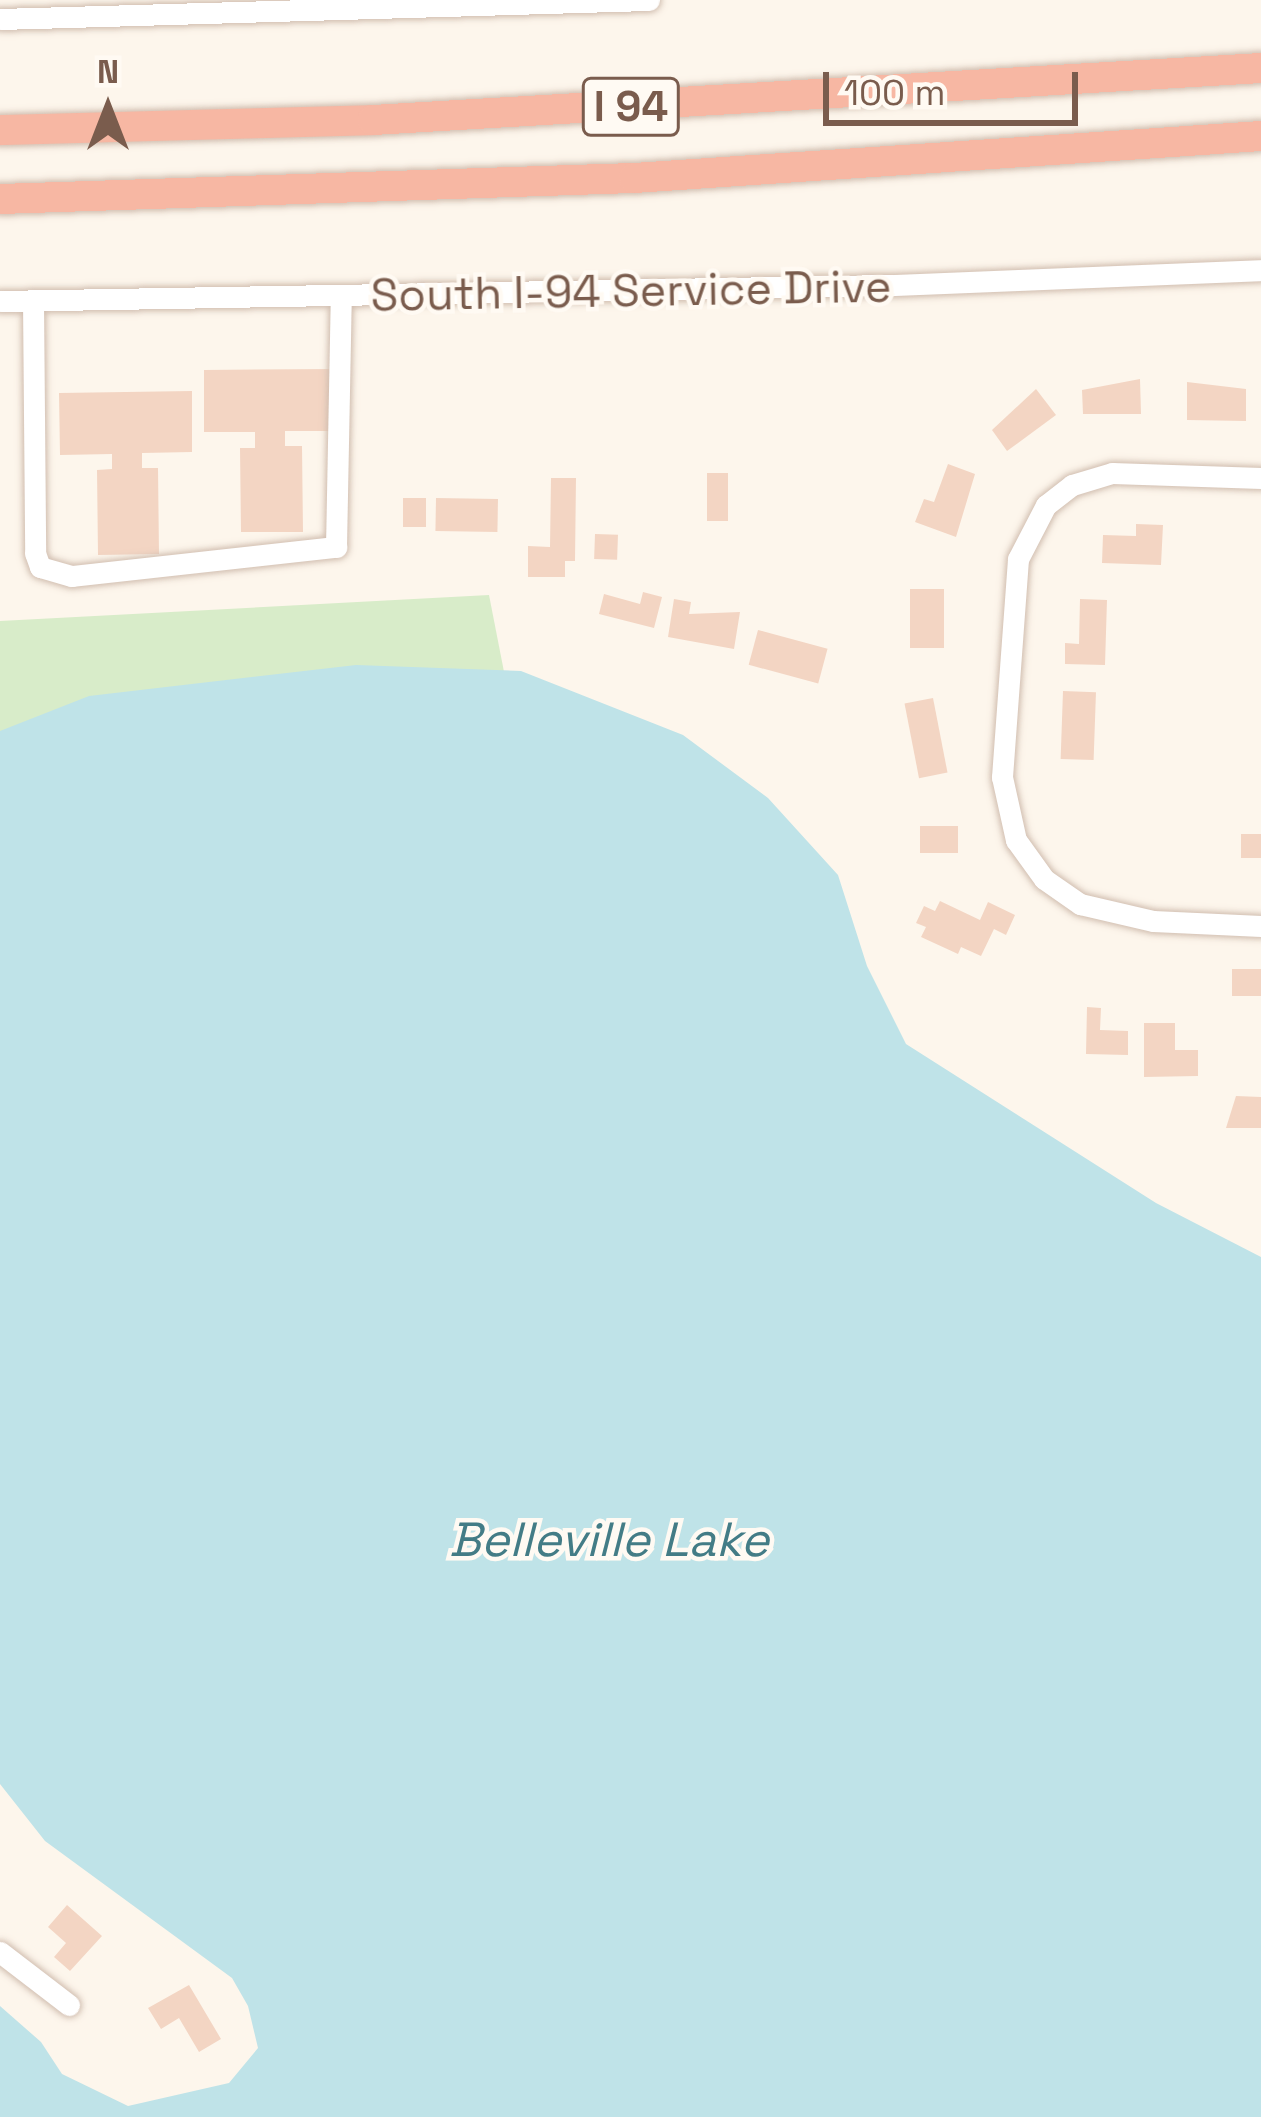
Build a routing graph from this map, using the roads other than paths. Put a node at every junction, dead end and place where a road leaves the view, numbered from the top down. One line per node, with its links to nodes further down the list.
1 (649, 0): 2 (street)
2 (0, 20)
3 (1261, 49): 5 (highway, I 94)
4 (1261, 68): 6 (highway, I 94)
5 (0, 110)
6 (0, 130)
7 (1261, 136): 8 (highway, I 94)
8 (0, 199)
9 (1261, 269): 10 (street, South I-94 Service Drive)
10 (340, 297): 11 (street, South I-94 Service Drive); 11 (street)
11 (33, 300): 12 (street, South I-94 Service Drive)
12 (0, 301)
13 (1261, 478): 14 (street)
14 (1261, 926)
15 (0, 1952): 16 (street)
16 (69, 2005)

